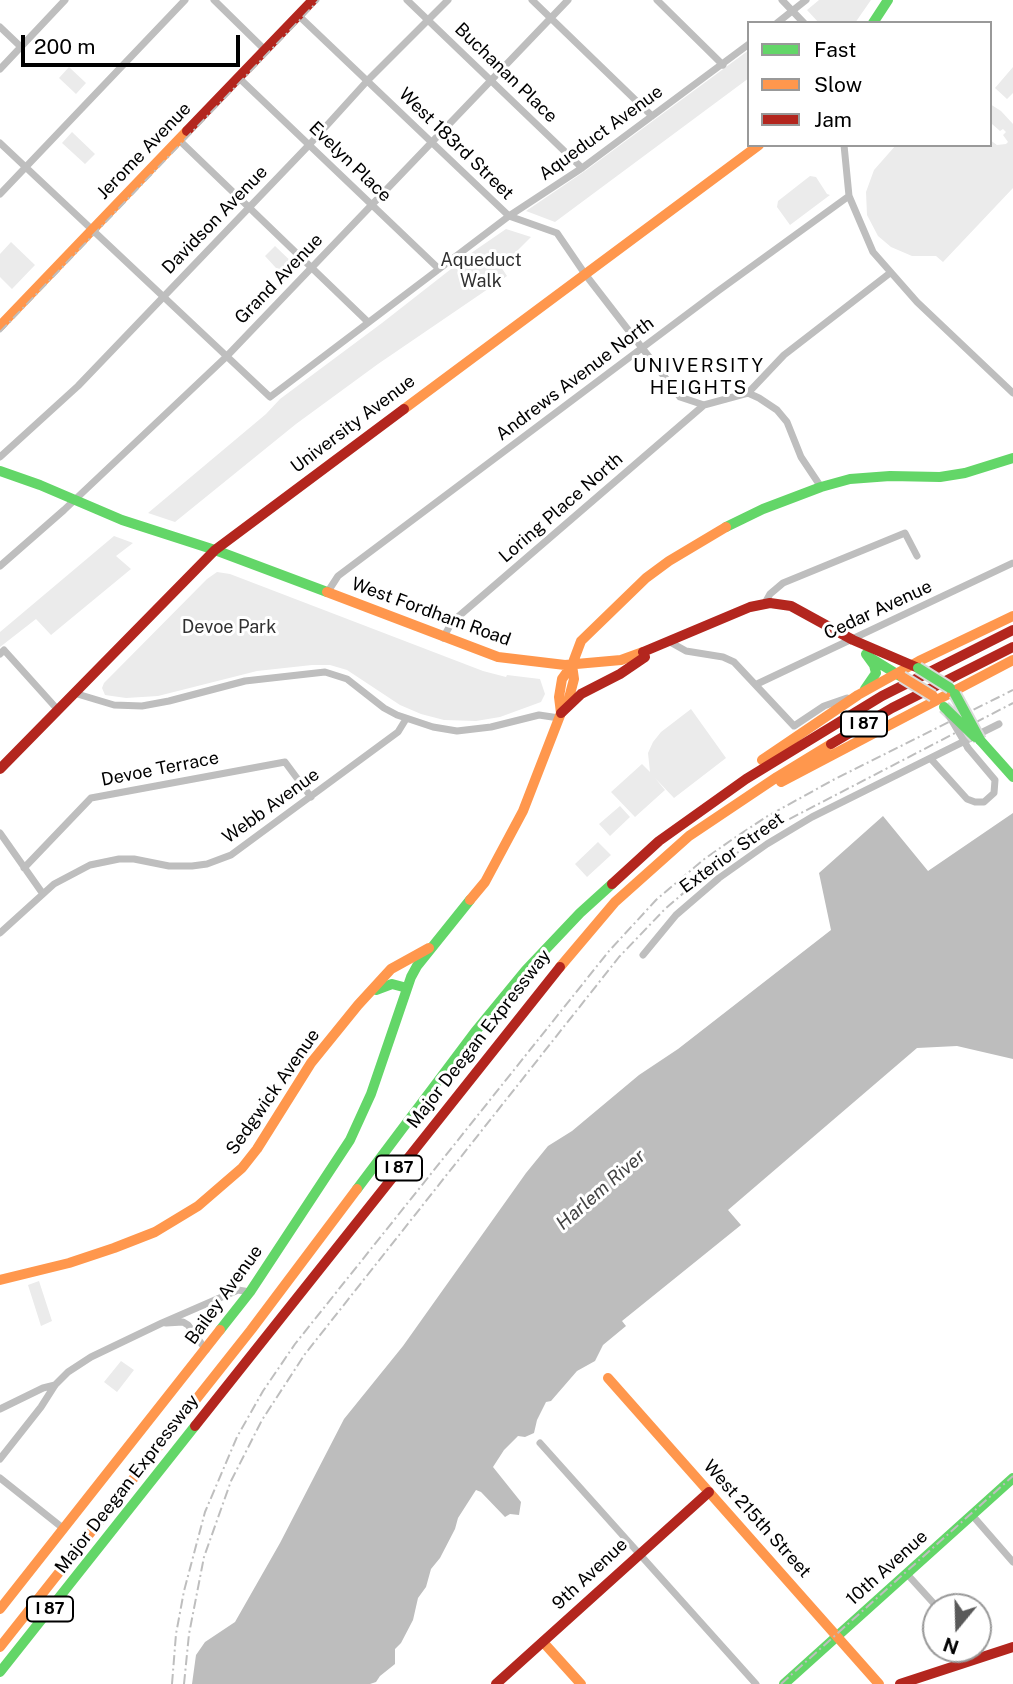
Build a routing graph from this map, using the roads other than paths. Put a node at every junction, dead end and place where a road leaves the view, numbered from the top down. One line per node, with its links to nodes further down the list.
1 (65, 0): 22 (street)
2 (185, 0): 36 (street)
3 (214, 0): 23 (street)
4 (313, 0): 14 (main road, Jerome Avenue)
5 (407, 0): 16 (street, Buchanan Place)
6 (449, 0): 16 (street, Davidson Avenue)
7 (532, 0): 15 (street)
8 (568, 0): 15 (street, Grand Avenue)
9 (657, 0): 24 (street)
10 (782, 0): 13 (street)
11 (806, 0): 13 (street)
12 (888, 0): 19 (main road)
13 (793, 10): 17 (street); 18 (street)
14 (299, 15): 23 (main road, Jerome Avenue); 27 (street, West 183rd Street)
15 (551, 18): 28 (street, Grand Avenue); 29 (street)
16 (429, 20): 27 (street, Davidson Avenue); 28 (street, Buchanan Place)
17 (779, 21)
18 (802, 21)
19 (874, 21)
20 (0, 27): 22 (street)
21 (747, 46): 24 (street, Aqueduct Avenue)
22 (21, 47): 25 (street)
23 (265, 50): 26 (main road, Jerome Avenue)
24 (723, 65): 29 (street, Aqueduct Avenue)
25 (0, 69)
26 (239, 78): 30 (main road, Jerome Avenue); 33 (street, Evelyn Place)
27 (368, 80): 32 (street, West 183rd Street); 33 (street, Davidson Avenue)
28 (492, 81): 32 (street, Grand Avenue); 37 (street, Buchanan Place)
29 (652, 116): 37 (street, Aqueduct Avenue)
30 (179, 140): 41 (street); 43 (main road, Jerome Avenue)
31 (0, 143): 36 (street)
32 (432, 143): 40 (street, Grand Avenue); 42 (street, West 183rd Street)
33 (309, 145): 40 (street, Evelyn Place); 41 (street, Davidson Avenue)
34 (756, 147): 47 (main road, University Avenue)
35 (844, 147): 39 (street)
36 (26, 167): 38 (street); 43 (street)
37 (582, 168): 42 (street, Aqueduct Avenue)
38 (0, 194)
39 (849, 196): 46 (street); 51 (street, Andrews Avenue North)
40 (372, 205): 44 (street, Grand Avenue); 45 (street, Evelyn Place)
41 (250, 207): 44 (street); 48 (street, Davidson Avenue)
42 (509, 216): 45 (street, Aqueduct Avenue); 47 (street, West 183rd Street)
43 (93, 230): 48 (street); 50 (main road, Jerome Avenue)
44 (312, 267): 49 (street); 52 (street, Grand Avenue)
45 (439, 270): 49 (street, Aqueduct Avenue)
46 (890, 273): 53 (street); 54 (street)
47 (585, 274): 51 (street, West 183rd Street); 61 (main road, University Avenue)
48 (163, 297): 52 (street); 56 (street, Davidson Avenue)
49 (368, 322): 52 (street, Aqueduct Avenue)
50 (0, 326)
51 (642, 349): 55 (street, West 183rd Street); 65 (street, Andrews Avenue North)
52 (226, 357): 60 (street, Grand Avenue)
53 (748, 393): 55 (street); 59 (street)
54 (1013, 393)
55 (704, 405): 69 (street, Loring Place North)
56 (0, 457)
57 (1013, 458): 59 (main road, Sedgwick Avenue)
58 (0, 471): 60 (main road, West Fordham Road)
59 (821, 487): 76 (main road, Sedgwick Avenue)
60 (75, 500): 61 (main road, West Fordham Road); 64 (street, Grand Avenue)
61 (215, 550): 65 (main road, West Fordham Road); 81 (main road, University Avenue)
62 (917, 556): 66 (street)
63 (1013, 563): 70 (street, Cedar Avenue)
64 (0, 566)
65 (327, 593): 69 (main road, West Fordham Road)
66 (765, 603): 70 (main road); 71 (main road, West Fordham Road)
67 (1013, 616): 77 (main road)
68 (1013, 630): 94 (main road, Major Deegan Expressway / I 87)
69 (443, 638): 76 (main road, West Fordham Road)
70 (853, 640): 74 (main road); 77 (main road); 79 (street, Cedar Avenue)
71 (668, 643): 76 (main road, West Fordham Road); 79 (street); 85 (main road)
72 (1013, 647): 95 (main road, Major Deegan Expressway / I 87)
73 (2, 652): 84 (street)
74 (866, 654): 78 (main road); 82 (main road)
75 (1013, 660): 80 (main road)
76 (572, 665): 85 (main road, Sedgwick Avenue)
77 (915, 666): 78 (main road); 80 (main road, bridge)
78 (899, 675): 82 (main road); 83 (main road, bridge)
79 (757, 684): 82 (street)
80 (953, 691): 83 (main road); 88 (main road, bridge)
81 (74, 693): 84 (main road, University Avenue); 86 (street)
82 (858, 695): 94 (main road)
83 (938, 701): 88 (main road, bridge); 89 (street, bridge); 95 (main road)
84 (58, 710): 91 (main road, University Avenue)
85 (560, 716): 86 (street); 100 (main road, Sedgwick Avenue)
86 (406, 719): 93 (street, Webb Avenue)
87 (999, 724): 90 (street, Exterior Street)
88 (980, 741): 89 (street); 92 (main road)
89 (975, 757): 90 (street)
90 (931, 759): 101 (street, Exterior Street)
91 (0, 769)
92 (1013, 777)
93 (311, 797): 97 (street, Devoe Terrace); 98 (street, Webb Avenue)
94 (702, 809): 129 (main road, Major Deegan Expressway / I 87)
95 (722, 813): 133 (main road, Major Deegan Expressway / I 87)
96 (0, 833): 97 (street)
97 (24, 867): 98 (street)
98 (43, 894): 99 (street, Webb Avenue)
99 (0, 933)
100 (434, 946): 102 (main road, Sedgwick Avenue); 103 (main road, Sedgwick Avenue)
101 (643, 955)
102 (416, 969): 103 (main road); 104 (main road, Bailey Avenue)
103 (387, 974): 105 (main road, Sedgwick Avenue)
104 (407, 988): 105 (main road); 107 (main road, Bailey Avenue)
105 (373, 991): 106 (main road, Sedgwick Avenue)
106 (0, 1280)
107 (250, 1292): 108 (street); 111 (main road, Bailey Avenue)
108 (186, 1312): 109 (street); 110 (street)
109 (183, 1322): 110 (street); 111 (street)
110 (162, 1323): 113 (street)
111 (206, 1350): 121 (main road, Bailey Avenue)
112 (608, 1378): 119 (main road, West 215th Street)
113 (55, 1385): 114 (street); 116 (street)
114 (0, 1409)
115 (540, 1443): 122 (street)
116 (0, 1459)
117 (0, 1478): 121 (street)
118 (1013, 1478): 120 (main road, 10th Avenue)
119 (709, 1492): 122 (main road, 9th Avenue); 127 (main road, West 215th Street)
120 (972, 1515): 123 (street); 124 (main road, 10th Avenue)
121 (64, 1529): 126 (main road, Bailey Avenue)
122 (639, 1553): 128 (main road, 9th Avenue); 136 (street)
123 (1013, 1562)
124 (907, 1574): 125 (street); 127 (main road, 10th Avenue)
125 (924, 1593)
126 (0, 1609)
127 (838, 1635): 137 (main road, 10th Avenue); 138 (main road, West 215th Street)
128 (543, 1642): 134 (main road, 9th Avenue); 135 (main road)
129 (0, 1647)
130 (1013, 1647): 131 (main road)
131 (992, 1651)
132 (954, 1663): 139 (main road)
133 (0, 1672)
134 (496, 1684)
135 (581, 1684)
136 (756, 1684)
137 (784, 1684)
138 (879, 1684)
139 (901, 1684)

